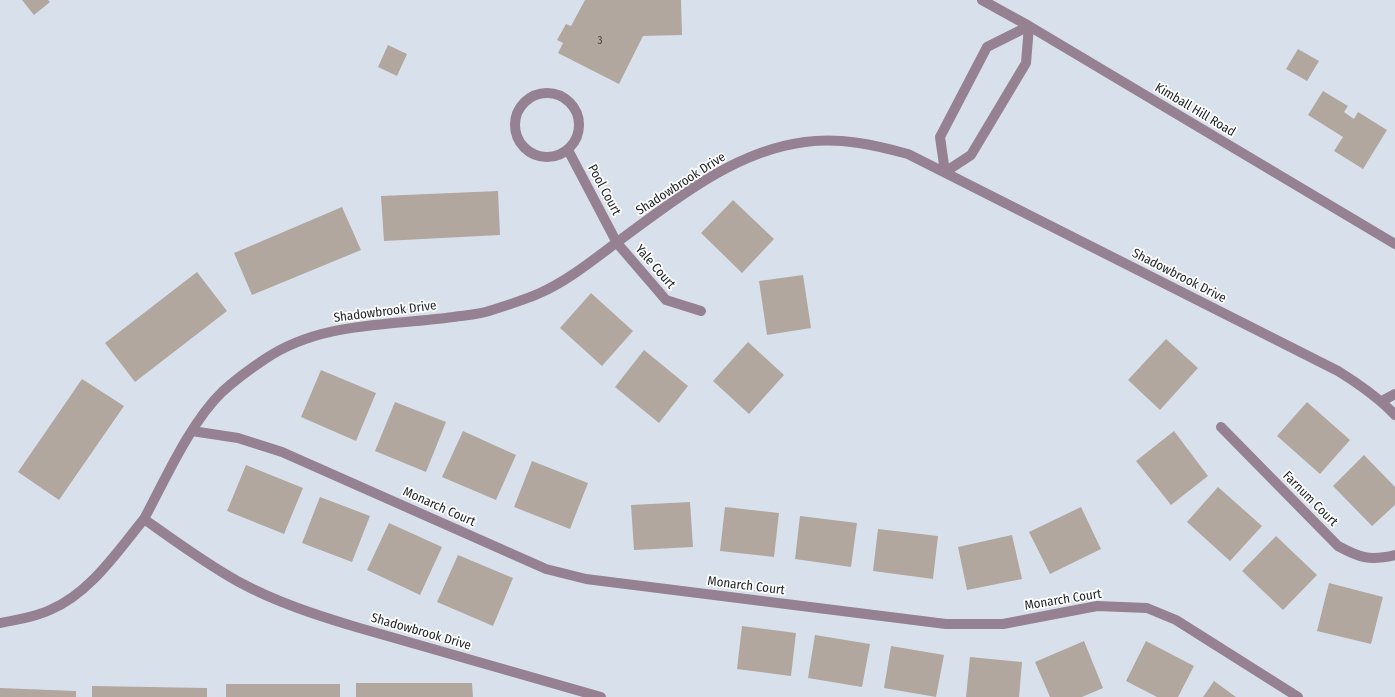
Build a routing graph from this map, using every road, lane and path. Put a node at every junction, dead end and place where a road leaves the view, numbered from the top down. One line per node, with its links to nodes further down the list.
1 (982, 0): 2 (street, Kimball Hill Road)
2 (1029, 26): 4 (street); 4 (street); 6 (street, Kimball Hill Road)
3 (568, 150): 3 (street); 5 (street, Pool Court)
4 (945, 172): 5 (street, Shadowbrook Drive); 9 (street, Shadowbrook Drive)
5 (617, 243): 7 (street, Yale Court); 12 (street, Shadowbrook Drive)
6 (1395, 244)
7 (700, 311)
8 (1395, 394): 9 (street)
9 (1382, 401): 10 (street, Shadowbrook Drive)
10 (1395, 415)
11 (1221, 427): 14 (street, Farnum Court)
12 (192, 430): 13 (street, Shadowbrook Drive); 17 (street, Monarch Court)
13 (144, 519): 15 (street); 16 (street, Shadowbrook Drive)
14 (1395, 555)
15 (0, 623)
16 (601, 697)
17 (1298, 697)

